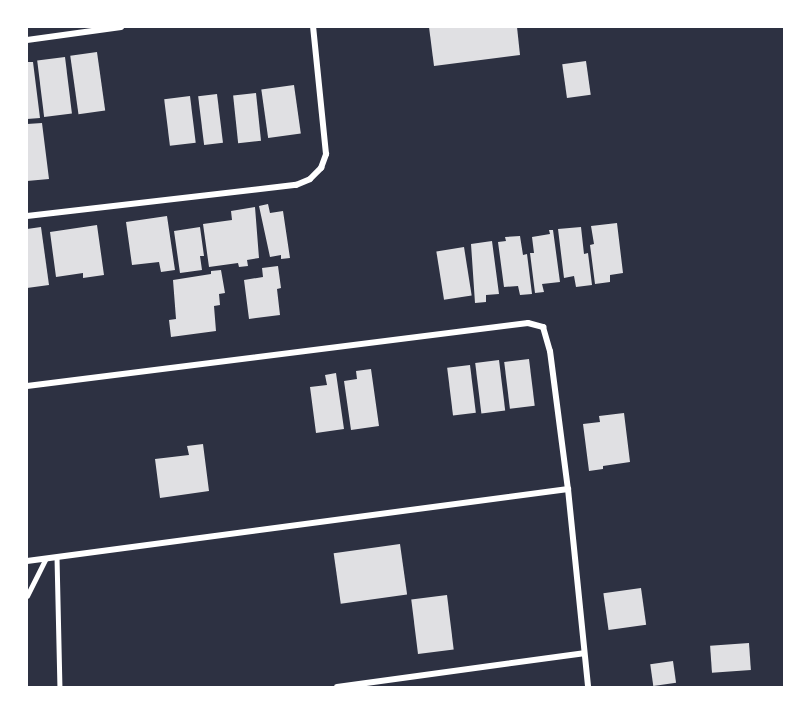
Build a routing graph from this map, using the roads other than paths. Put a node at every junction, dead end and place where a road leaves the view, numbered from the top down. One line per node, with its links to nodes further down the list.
1 (122, 27): 3 (street)
2 (313, 27): 4 (street)
3 (27, 40)
4 (27, 216)
5 (27, 386): 6 (street)
6 (568, 489): 7 (street); 11 (street)
7 (57, 557): 8 (street); 12 (lane)
8 (46, 558): 9 (street); 10 (lane)
9 (27, 561)
10 (27, 596)
11 (584, 653): 13 (street); 14 (street)
12 (60, 687)
13 (337, 687)
14 (588, 687)

